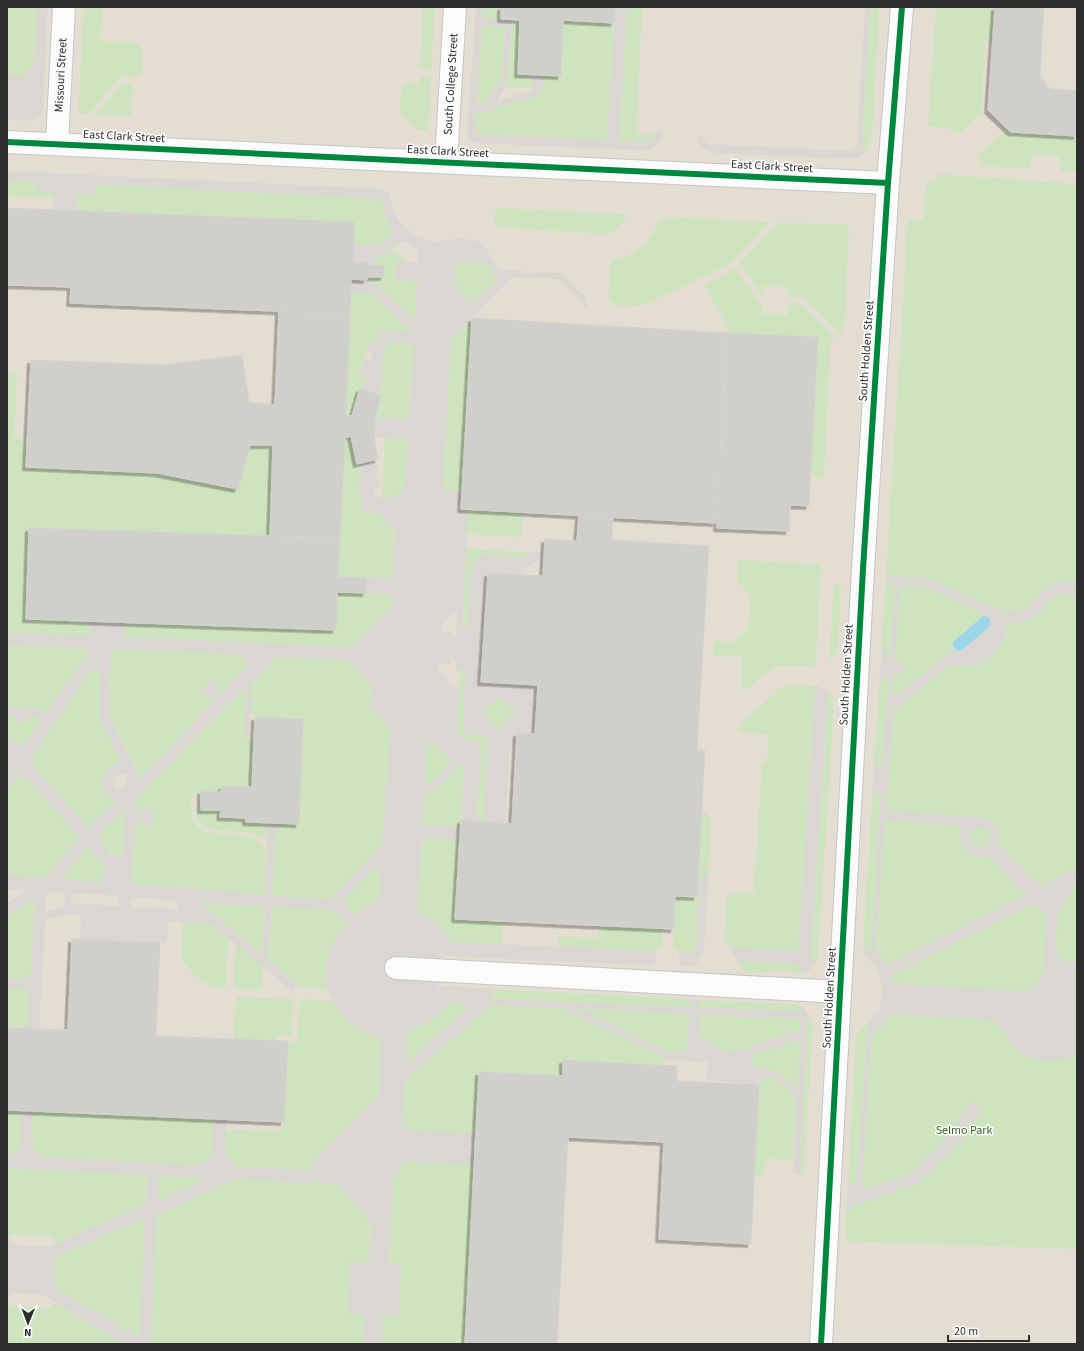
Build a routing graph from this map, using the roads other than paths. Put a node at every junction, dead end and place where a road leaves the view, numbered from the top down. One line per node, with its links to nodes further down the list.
1 (64, 7): 5 (street, Missouri Street)
2 (455, 7): 6 (street, South College Street)
3 (902, 7): 7 (street, South Holden Street)
4 (7, 142): 5 (street, East Clark Street)
5 (57, 143): 6 (street, East Clark Street)
6 (446, 162): 7 (street, East Clark Street)
7 (888, 183): 9 (street, South Holden Street)
8 (396, 968): 9 (street)
9 (840, 992): 10 (street, South Holden Street)
10 (821, 1344)

